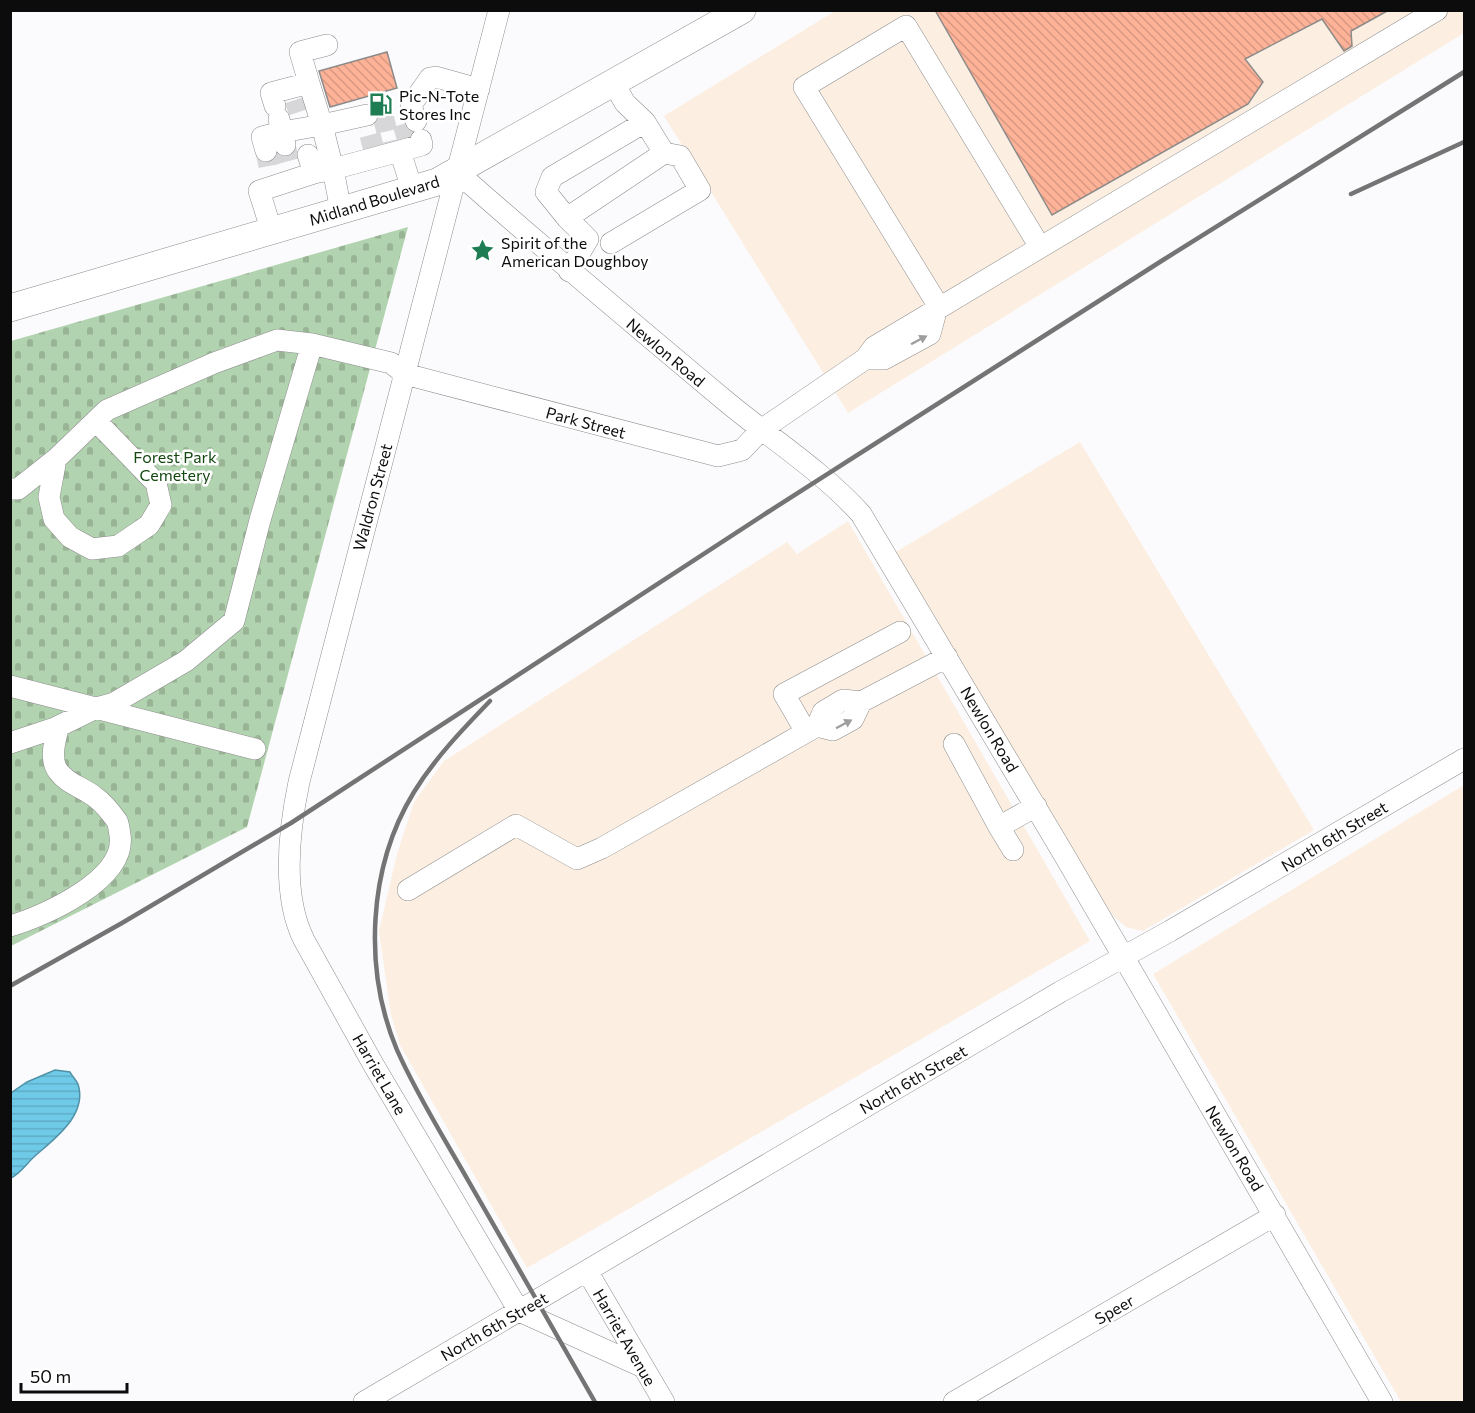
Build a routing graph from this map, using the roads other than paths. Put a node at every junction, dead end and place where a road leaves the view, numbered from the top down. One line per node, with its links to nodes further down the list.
1 (499, 10): 6 (street, Waldron Street)
2 (742, 10): 5 (main road, Midland Boulevard)
3 (1437, 10): 17 (street, Park Street)
4 (327, 45): 9 (street)
5 (614, 84): 7 (street); 11 (main road, Midland Boulevard)
6 (479, 89): 8 (street); 11 (street, Waldron Street)
7 (645, 122): 10 (street); 14 (street)
8 (394, 133): 9 (street); 9 (street); 12 (street)
9 (290, 138): 13 (street); 15 (street)
10 (664, 153): 14 (street); 16 (street)
11 (457, 172): 12 (main road, Midland Boulevard); 18 (street, Newlon Road); 22 (street, Waldron Street)
12 (412, 189): 13 (main road, Midland Boulevard)
13 (342, 211): 15 (main road, Midland Boulevard)
14 (567, 218): 16 (street)
15 (272, 232): 19 (main road, Midland Boulevard)
16 (588, 239): 18 (street)
17 (1040, 247): 20 (street, Park Street); 20 (street)
18 (569, 271): 24 (street, Newlon Road)
19 (10, 308)
20 (938, 308): 24 (street, Park Street)
21 (312, 345): 22 (street, Park Street); 23 (street, Park Street); 30 (street)
22 (405, 374): 24 (street, Park Street); 38 (street, Waldron Street)
23 (96, 421): 25 (street); 25 (street)
24 (761, 430): 28 (street, Newlon Road)
25 (56, 459): 26 (street)
26 (10, 489)
27 (900, 632): 32 (street)
28 (947, 657): 32 (street); 37 (street, Newlon Road)
29 (10, 686): 30 (street)
30 (96, 708): 31 (street); 35 (street)
31 (59, 726): 33 (street); 42 (street)
32 (811, 729): 41 (street)
33 (10, 743)
34 (954, 744): 39 (street)
35 (255, 749)
36 (1464, 759): 43 (street, North 6th Street)
37 (1036, 806): 39 (street); 43 (street, Newlon Road)
38 (291, 823): 46 (street, Harriet Lane)
39 (999, 827): 40 (street)
40 (1013, 850)
41 (408, 890)
42 (10, 926)
43 (1124, 957): 44 (street, Newlon Road); 45 (street, North 6th Street)
44 (1275, 1215): 50 (street, Speer); 51 (street, Newlon Road)
45 (586, 1271): 46 (street, North 6th Street); 47 (street, Harriet Avenue)
46 (519, 1311): 47 (street); 48 (street, North 6th Street)
47 (643, 1367): 49 (street, Harriet Avenue)
48 (364, 1402)
49 (664, 1402)
50 (954, 1402)
51 (1382, 1402)

